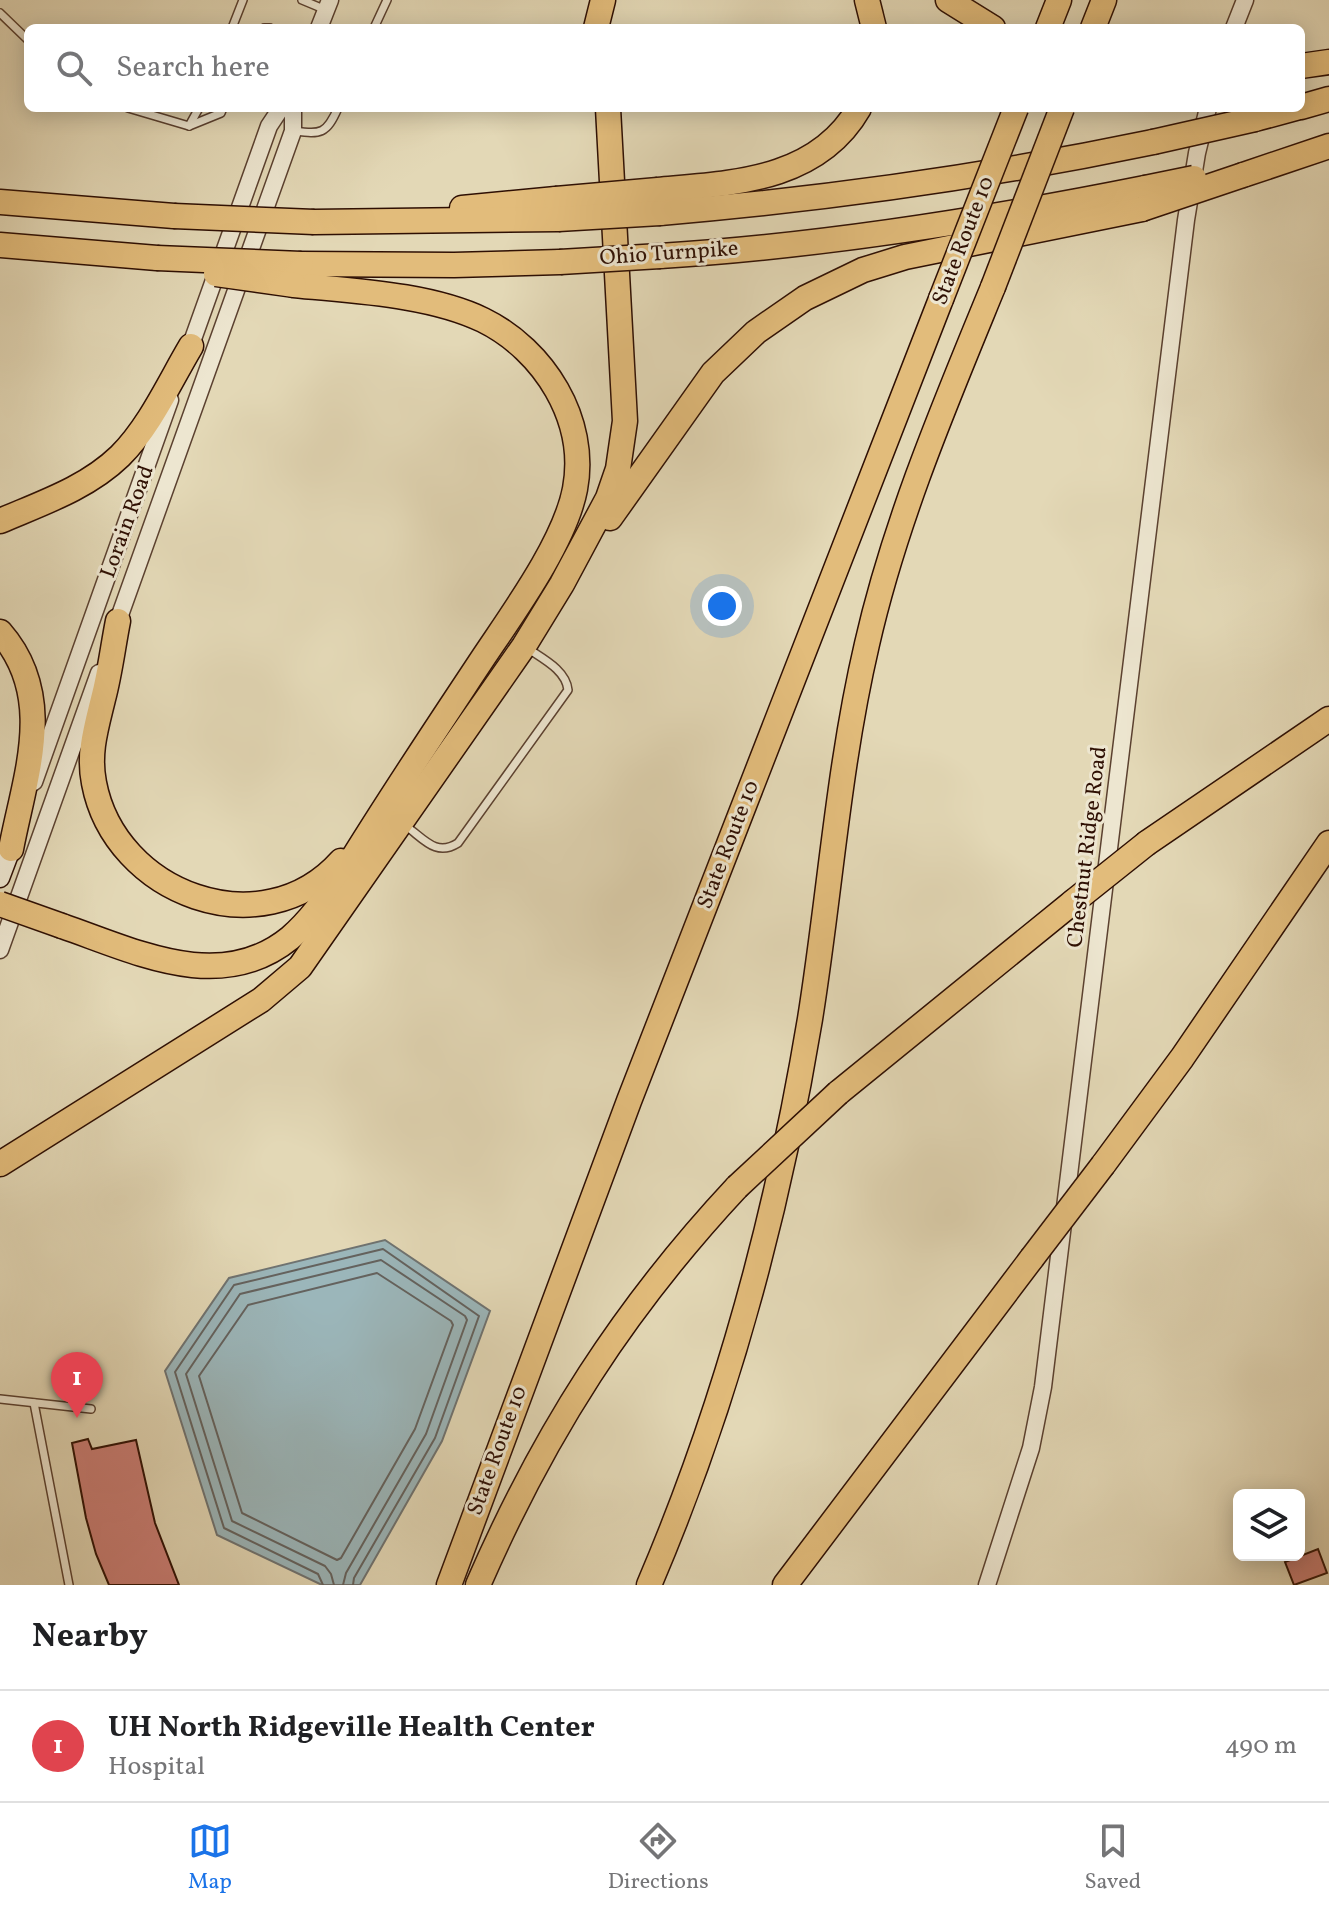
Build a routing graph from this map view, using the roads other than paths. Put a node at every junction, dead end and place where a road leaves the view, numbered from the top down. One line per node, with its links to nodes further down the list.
1 (243, 0): 12 (lane)
2 (302, 0): 10 (lane)
3 (387, 0): 14 (lane)
4 (603, 0): 15 (highway)
5 (614, 0): 16 (highway)
6 (867, 0): 17 (highway)
7 (948, 0): 18 (highway)
8 (1245, 0): 20 (street)
9 (1058, 2): 19 (highway)
10 (328, 5): 13 (street)
11 (0, 13): 21 (lane)
12 (234, 24)
13 (321, 24)
14 (376, 24)
15 (597, 24)
16 (609, 24)
17 (873, 24)
18 (987, 24)
19 (1050, 24)
20 (1236, 24)
21 (24, 36)
22 (1329, 62): 23 (highway)
23 (1305, 65)
24 (1329, 99): 25 (highway, Ohio Turnpike)
25 (1305, 105)
26 (142, 112): 39 (lane)
27 (197, 112): 39 (lane)
28 (221, 112): 39 (lane)
29 (278, 112): 47 (street, Lorain Road)
30 (293, 112): 40 (street, Lorain Road)
31 (336, 112): 40 (lane)
32 (598, 112): 52 (highway)
33 (608, 112): 51 (highway)
34 (856, 112): 43 (highway)
35 (1014, 112): 71 (highway, State Route 10, bridge)
36 (1060, 112): 73 (highway, State Route 10, bridge)
37 (1207, 112): 75 (street, Chestnut Ridge Road)
38 (1280, 112): 43 (highway, Ohio Turnpike, bridge)
39 (189, 126)
40 (293, 131): 49 (street, Lorain Road)
41 (1329, 145): 42 (highway, Ohio Turnpike, bridge)
42 (1144, 199): 46 (highway, Ohio Turnpike, bridge); 51 (highway)
43 (659, 201): 44 (highway, bridge)
44 (0, 202)
45 (0, 245): 46 (highway, bridge)
46 (297, 274): 52 (highway)
47 (191, 346): 48 (street, Lorain Road); 50 (highway)
48 (169, 401): 49 (street); 59 (street, Lorain Road)
49 (194, 409): 53 (street, Lorain Road)
50 (0, 521)
51 (562, 584): 55 (highway)
52 (527, 592): 57 (highway)
53 (118, 621): 57 (highway); 65 (street, Lorain Road)
54 (0, 632): 59 (highway)
55 (524, 646): 57 (highway); 57 (lane)
56 (1329, 719): 72 (highway, bridge)
57 (389, 821): 61 (highway); 64 (highway)
58 (1329, 843): 74 (highway, bridge)
59 (11, 849): 60 (main road, Lorain Road)
60 (0, 878)
61 (346, 897): 64 (highway); 66 (highway)
62 (0, 904): 64 (highway, bridge)
63 (0, 914): 64 (highway)
64 (60, 931)
65 (0, 950)
66 (0, 1164)
67 (0, 1399): 68 (lane)
68 (34, 1403): 69 (lane); 70 (lane)
69 (91, 1409)
70 (69, 1585)
71 (449, 1585)
72 (478, 1585)
73 (649, 1585)
74 (785, 1585)
75 (987, 1585)

